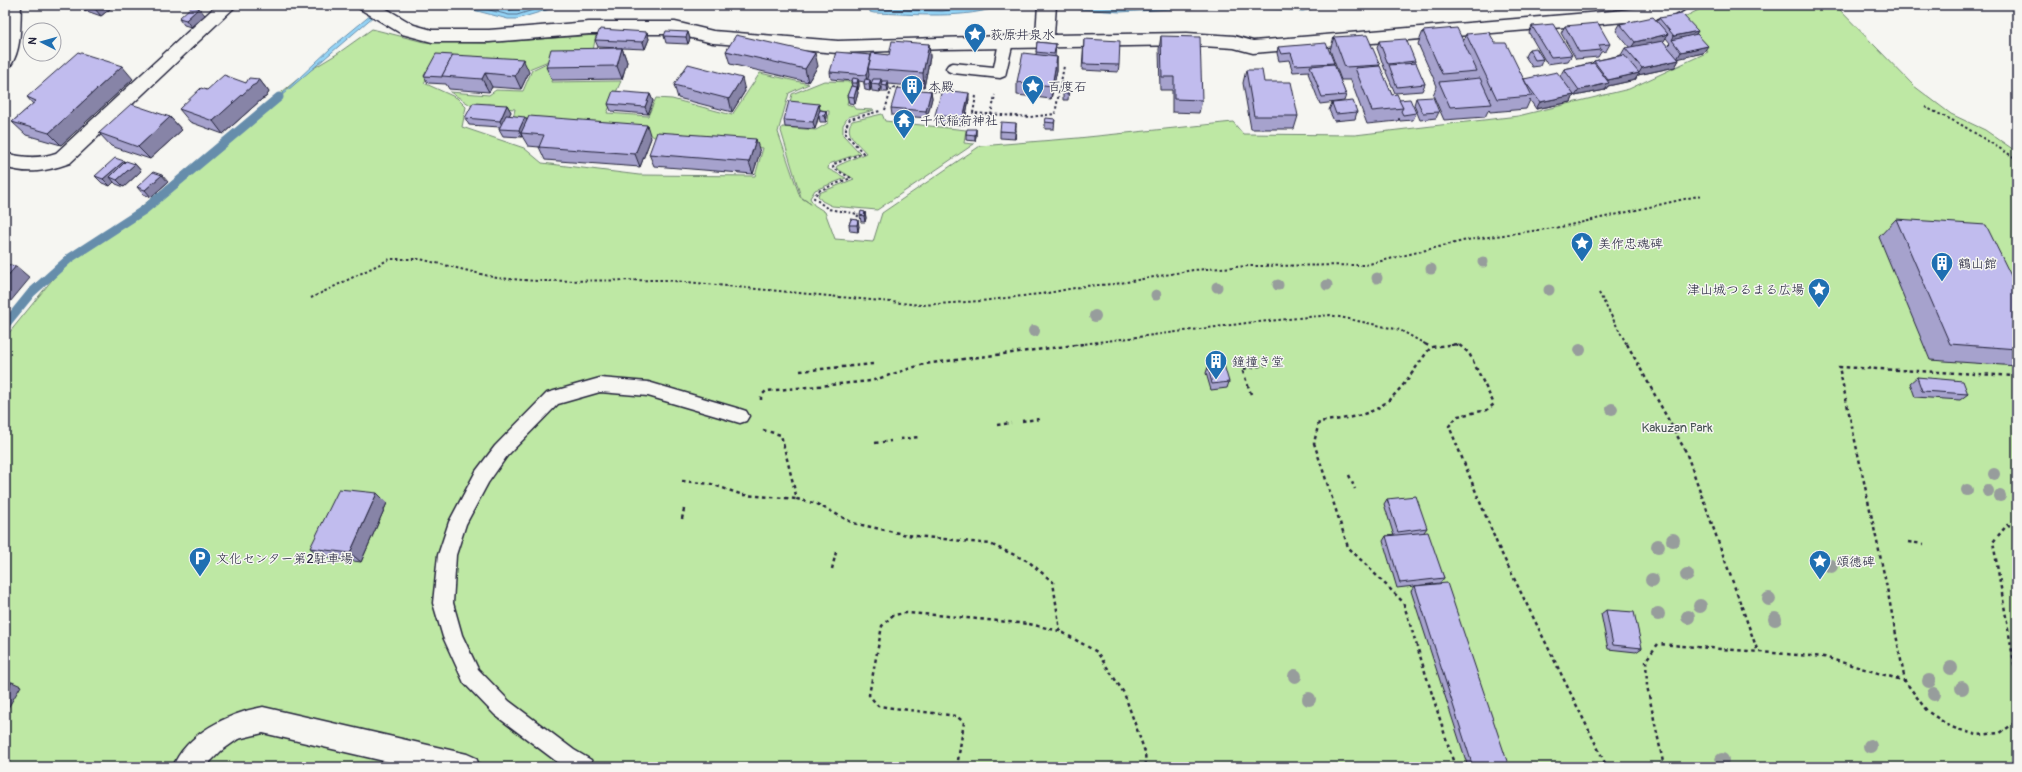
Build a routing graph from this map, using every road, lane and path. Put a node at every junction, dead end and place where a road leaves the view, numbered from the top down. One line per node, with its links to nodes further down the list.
1 (12, 5): 8 (street)
2 (228, 5): 21 (street)
3 (366, 5): 7 (street)
4 (1047, 5): 6 (street)
5 (1680, 5): 6 (street)
6 (1045, 39): 7 (street)
7 (1006, 42): 10 (lane)
8 (5, 61)
9 (1056, 66): 19 (path)
10 (953, 68)
11 (899, 88): 17 (path)
12 (923, 90): 13 (path)
13 (946, 93)
14 (969, 95): 19 (path)
15 (994, 97): 19 (path)
16 (1925, 107): 20 (path)
17 (885, 110)
18 (880, 111): 23 (path)
19 (991, 114)
20 (2017, 159)
21 (5, 160)
22 (1702, 195): 25 (path)
23 (856, 225)
24 (1599, 293): 55 (path)
25 (311, 298)
26 (1431, 347): 32 (path); 64 (path); 65 (path)
27 (873, 364): 29 (path)
28 (1265, 365): 31 (path)
29 (800, 371)
30 (2017, 376): 57 (path)
31 (1250, 394)
32 (760, 403)
33 (740, 416): 61 (lane)
34 (1040, 419): 35 (path)
35 (1022, 421)
36 (1011, 423): 37 (path)
37 (997, 425)
38 (760, 429): 46 (path)
39 (919, 437): 40 (path)
40 (900, 439)
41 (891, 441): 42 (path)
42 (875, 443)
43 (1350, 475): 45 (path)
44 (682, 481): 46 (path)
45 (1355, 489)
46 (797, 499): 54 (path)
47 (684, 509): 48 (path)
48 (682, 519)
49 (2017, 527): 56 (path)
50 (1908, 542): 51 (path)
51 (1924, 544)
52 (836, 552): 53 (path)
53 (832, 569)
54 (1060, 631): 62 (path); 63 (path)
55 (1758, 652): 57 (path); 66 (path)
56 (2017, 680)
57 (1905, 681): 58 (path)
58 (2017, 717)
59 (186, 767): 60 (street)
60 (467, 767)
61 (584, 767)
62 (957, 767)
63 (1146, 767)
64 (1455, 767)
65 (1607, 767)
66 (1666, 767)

